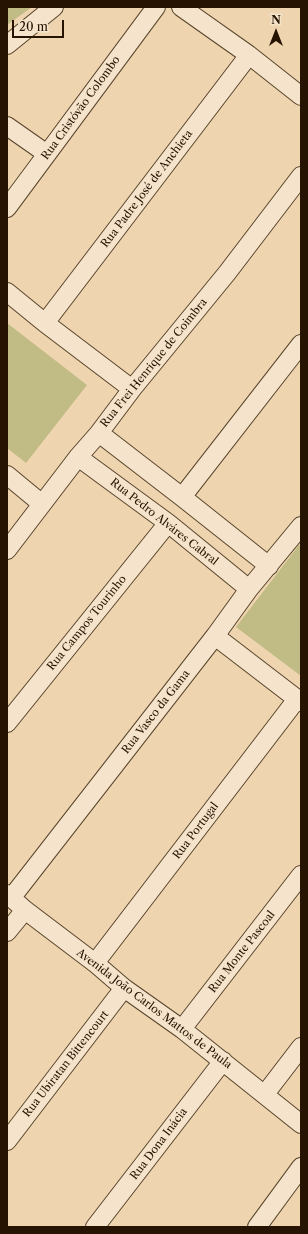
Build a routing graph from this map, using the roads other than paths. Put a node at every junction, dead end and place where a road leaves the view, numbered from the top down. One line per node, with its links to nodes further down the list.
1 (54, 7): 4 (street)
2 (156, 7): 8 (street, Rua Cristóvão Colombo)
3 (181, 7): 5 (street)
4 (7, 45)
5 (249, 55): 6 (street); 12 (street, Rua Padre José de Anchieta)
6 (301, 96)
7 (7, 126): 8 (street)
8 (47, 154): 10 (street, Rua Cristóvão Colombo)
9 (301, 176): 14 (street, Rua Frei Henrique de Coimbra)
10 (7, 208)
11 (7, 292): 12 (street)
12 (44, 323): 14 (street)
13 (301, 344): 18 (street)
14 (132, 389): 15 (street, Rua Frei Henrique de Coimbra)
15 (99, 433): 16 (street, Rua Frei Henrique de Coimbra); 18 (street)
16 (78, 457): 19 (street, Rua Frei Henrique de Coimbra); 20 (street, Rua Pedro Alváres Cabral)
17 (7, 475): 19 (street)
18 (182, 497): 23 (street)
19 (42, 504): 22 (street, Rua Frei Henrique de Coimbra)
20 (168, 523): 24 (street, Rua Pedro Alváres Cabral); 27 (street, Rua Campos Tourinho)
21 (301, 526): 23 (street, Rua Vasco da Gama)
22 (7, 550)
23 (269, 566): 24 (street, Rua Vasco da Gama)
24 (249, 589): 25 (street, Rua Vasco da Gama)
25 (215, 636): 26 (street); 29 (street, Rua Vasco da Gama)
26 (299, 701): 32 (street, Rua Portugal)
27 (7, 723)
28 (301, 875): 34 (street, Rua Monte Pascoal)
29 (9, 896): 30 (street, Avenida João Carlos Mattos de Paula)
30 (25, 910): 31 (street); 32 (street, Avenida João Carlos Mattos de Paula)
31 (7, 932)
32 (95, 964): 33 (street, Avenida João Carlos Mattos de Paula)
33 (124, 988): 34 (street, Avenida João Carlos Mattos de Paula); 39 (street, Rua Ubiratan Bittencourt)
34 (182, 1029): 36 (street, Avenida João Carlos Mattos de Paula)
35 (301, 1048): 37 (street)
36 (223, 1061): 37 (street, Avenida João Carlos Mattos de Paula); 41 (street, Rua Dona Inácia)
37 (265, 1094): 38 (street, Avenida João Carlos Mattos de Paula)
38 (301, 1124)
39 (7, 1141)
40 (301, 1167): 42 (street)
41 (95, 1227)
42 (257, 1227)

